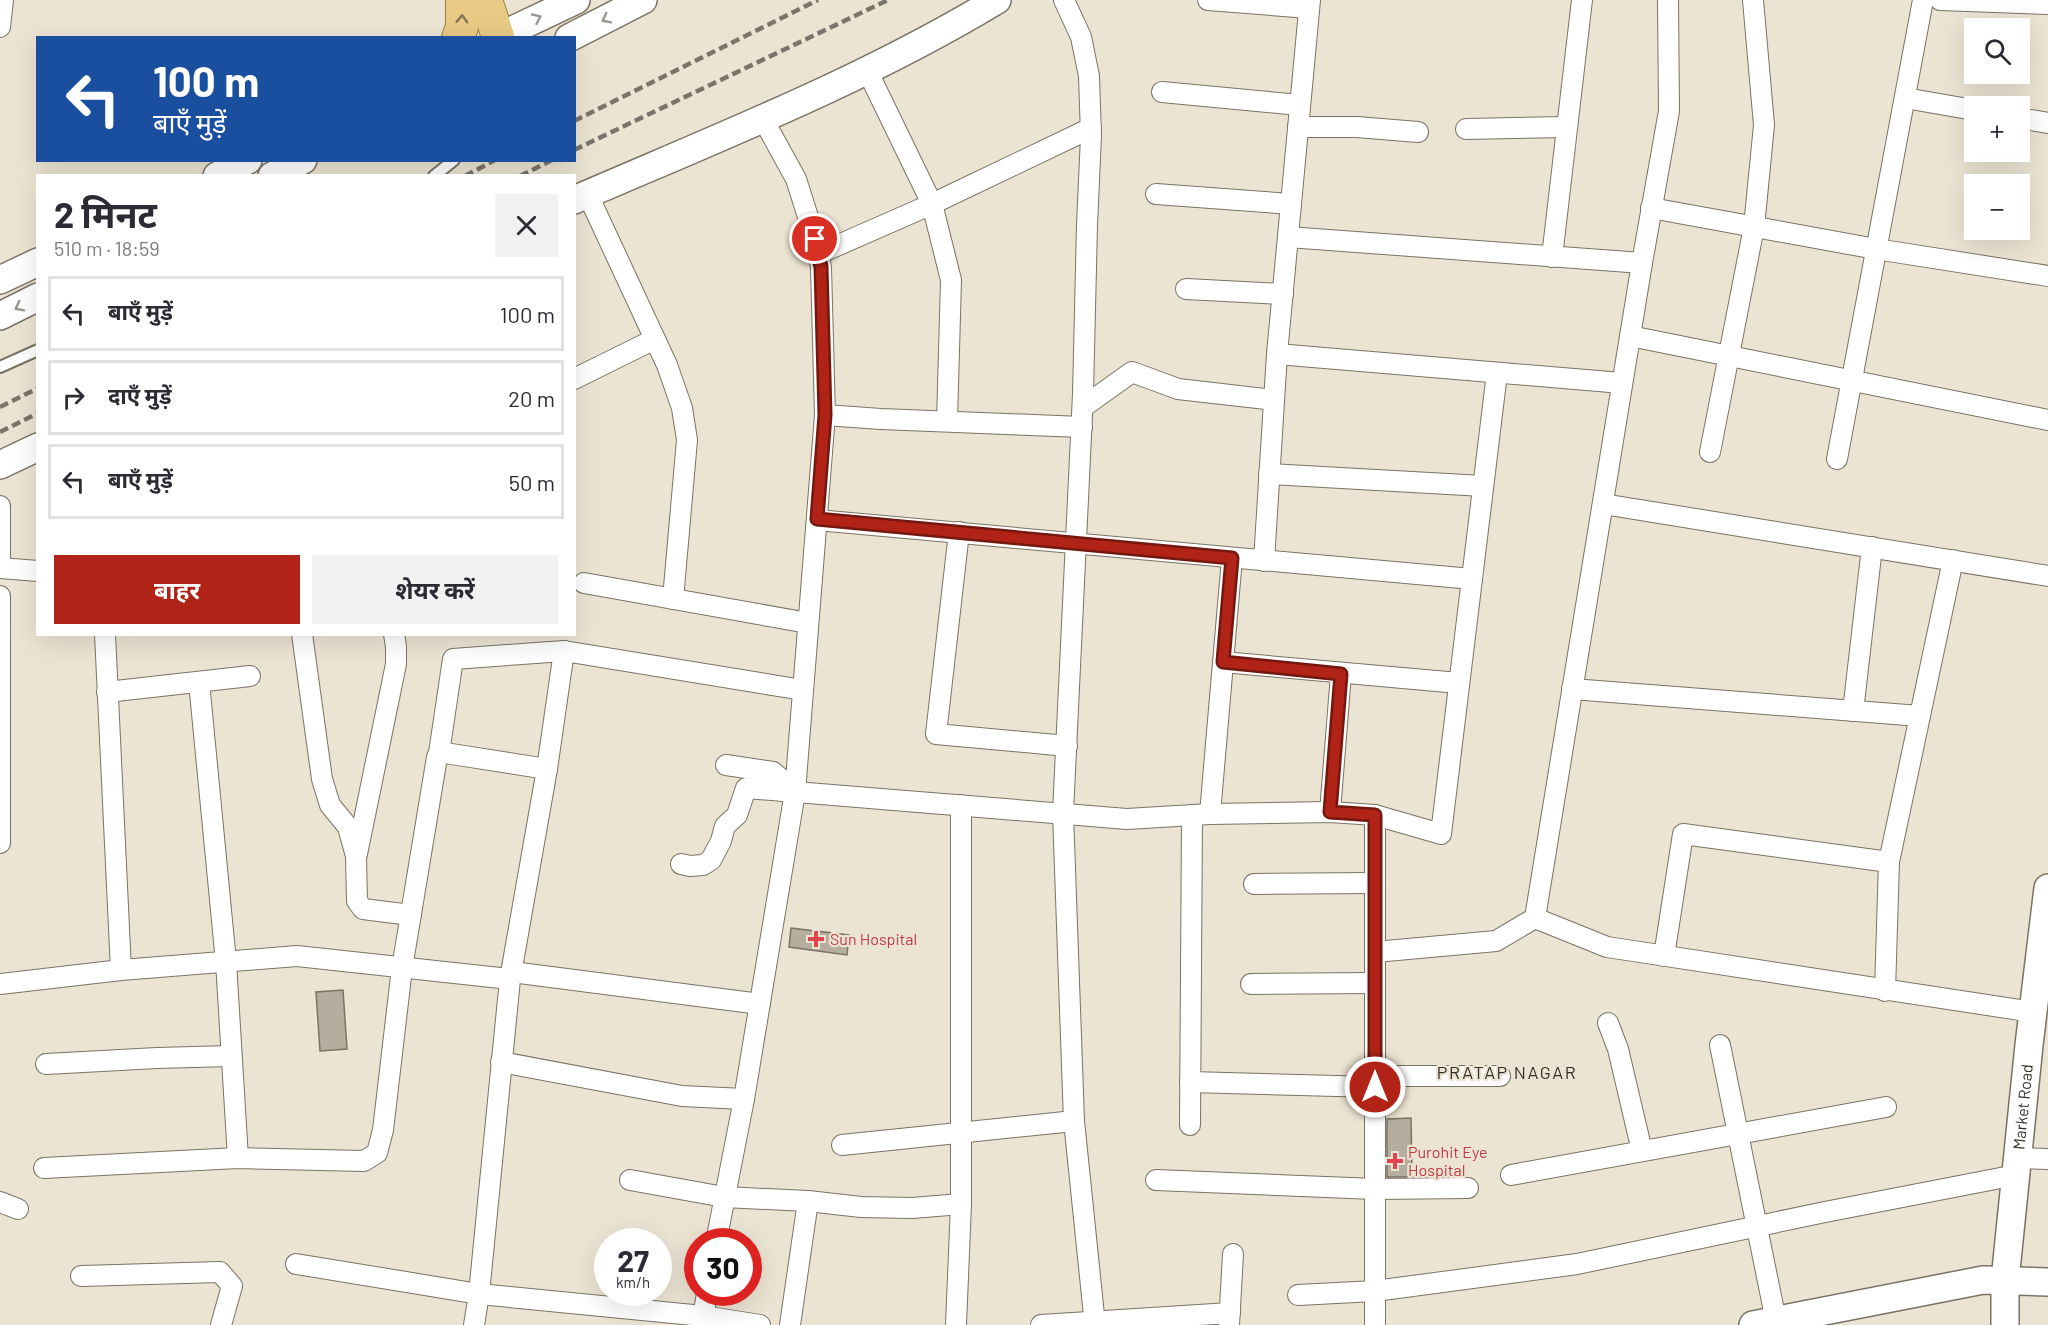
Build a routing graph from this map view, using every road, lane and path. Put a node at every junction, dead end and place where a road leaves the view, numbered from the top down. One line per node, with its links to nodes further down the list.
1 (3, 0): 16 (street)
2 (462, 0): 17 (main road, one-way to 2)
3 (486, 0): 18 (main road)
4 (576, 0): 19 (street, one-way to 4)
5 (643, 0): 20 (street, one-way to 20)
6 (997, 0): 21 (street)
7 (1064, 0): 31 (street)
8 (1208, 0): 14 (street)
9 (1582, 0): 30 (street)
10 (1668, 0): 42 (street)
11 (1753, 0): 43 (street)
12 (1923, 0): 23 (street)
13 (1940, 0): 15 (street)
14 (1309, 4): 24 (street)
15 (2048, 4)
16 (0, 27)
17 (459, 36)
18 (497, 36)
19 (499, 36)
20 (573, 36)
21 (867, 70): 26 (street); 40 (street)
22 (1162, 92): 24 (street)
23 (1905, 98): 25 (street); 45 (street)
24 (1300, 105): 29 (street)
25 (1964, 108)
26 (763, 119): 39 (street); 46 (street)
27 (2030, 120): 28 (street)
28 (2048, 123)
29 (1298, 127): 33 (street); 41 (street)
30 (1567, 127): 32 (street); 47 (street)
31 (1091, 128): 40 (street); 67 (street)
32 (1466, 129)
33 (1418, 132)
34 (244, 162): 36 (street)
35 (452, 162): 37 (lane)
36 (221, 174)
37 (436, 174)
38 (1156, 194): 41 (street)
39 (581, 197): 57 (street)
40 (932, 204): 46 (street); 70 (street)
41 (1291, 204): 44 (street)
42 (1651, 208): 43 (street); 49 (street)
43 (1754, 227): 45 (street); 60 (street)
44 (1288, 237): 47 (street); 53 (street)
45 (1876, 249): 50 (street); 64 (street)
46 (818, 254): 68 (street)
47 (1552, 256): 49 (street)
48 (36, 263): 51 (street)
49 (1642, 263): 56 (street)
50 (2048, 276)
51 (0, 280)
52 (1186, 289): 53 (street)
53 (1282, 294): 59 (street)
54 (36, 298): 55 (street, one-way to 55)
55 (0, 316)
56 (1630, 336): 60 (street); 65 (street)
57 (655, 339): 63 (street); 94 (street)
58 (36, 351): 61 (lane)
59 (1277, 354): 62 (street); 66 (street)
60 (1730, 356): 64 (street); 73 (street)
61 (0, 367)
62 (1497, 373): 65 (street); 77 (street)
63 (576, 378)
64 (1852, 381): 69 (street); 74 (street)
65 (1622, 383): 78 (street)
66 (1274, 400): 67 (street); 76 (street)
67 (1083, 407): 71 (street)
68 (825, 415): 70 (street); 80 (street)
69 (2048, 420)
70 (947, 422): 71 (street)
71 (1082, 427): 82 (street)
72 (36, 448): 75 (street)
73 (1710, 452)
74 (1837, 459)
75 (0, 465)
76 (1269, 474): 77 (street); 87 (street)
77 (1483, 486): 91 (street)
78 (1602, 504): 83 (street); 106 (street)
79 (0, 506): 86 (street)
80 (817, 519): 81 (street); 95 (street)
81 (959, 532): 82 (street); 111 (street)
82 (1077, 543): 84 (street); 111 (street)
83 (1872, 547): 85 (street); 109 (street)
84 (1232, 558): 87 (street); 100 (street)
85 (1953, 560): 90 (street); 110 (street)
86 (0, 561)
87 (1264, 561): 91 (street)
88 (0, 568): 89 (street)
89 (36, 571)
90 (2048, 576)
91 (1472, 579): 105 (street)
92 (584, 583): 94 (street)
93 (0, 596): 101 (street)
94 (673, 599): 95 (street)
95 (808, 623): 107 (street)
96 (105, 636): 108 (street)
97 (302, 636): 123 (street)
98 (394, 636): 123 (street)
99 (564, 651): 107 (street); 112 (street); 114 (street)
100 (1223, 662): 102 (street); 120 (street)
101 (0, 670): 115 (street)
102 (1341, 674): 105 (street); 118 (street)
103 (250, 676): 104 (street)
104 (199, 681): 108 (street); 133 (street)
105 (1460, 683): 121 (street)
106 (1572, 689): 109 (street); 130 (street)
107 (803, 690): 116 (street)
108 (107, 692): 135 (street)
109 (1853, 711): 110 (street)
110 (1920, 716): 124 (street)
111 (1066, 746): 119 (street)
112 (440, 753): 114 (street); 129 (street)
113 (726, 765): 116 (street)
114 (546, 769): 136 (street)
115 (1, 771): 122 (street)
116 (789, 791): 117 (street); 125 (street); 141 (street)
117 (961, 805): 119 (street); 157 (street)
118 (1330, 812): 120 (street); 121 (street)
119 (1063, 813): 120 (street); 154 (street)
120 (1201, 814): 151 (street)
121 (1375, 815): 126 (street)
122 (0, 843)
123 (356, 856): 129 (street)
124 (1889, 862): 132 (street); 140 (street)
125 (681, 864)
126 (1375, 883): 127 (street); 131 (street)
127 (1254, 885)
128 (2048, 888): 142 (street, Market Road)
129 (411, 915): 134 (street)
130 (1535, 918): 131 (street); 132 (street)
131 (1375, 952): 137 (street)
132 (1664, 956): 140 (street)
133 (226, 962): 134 (street); 135 (street); 146 (street)
134 (402, 968): 136 (street); 160 (street)
135 (122, 970): 138 (street)
136 (511, 975): 141 (street); 147 (street)
137 (1375, 983): 139 (street); 150 (street)
138 (0, 984)
139 (1251, 984)
140 (1885, 991): 142 (street)
141 (760, 1004): 152 (street)
142 (2033, 1012): 145 (street, Market Road)
143 (1608, 1023): 159 (street)
144 (1720, 1045): 156 (street)
145 (2038, 1046): 162 (street, Market Road)
146 (231, 1056): 148 (street); 160 (street)
147 (501, 1062): 152 (street); 180 (street)
148 (46, 1064)
149 (1500, 1076): 150 (street)
150 (1375, 1081): 151 (street); 168 (street)
151 (1190, 1082): 155 (street)
152 (744, 1100): 169 (street)
153 (1886, 1107): 156 (street)
154 (1074, 1121): 157 (street); 185 (street)
155 (1190, 1125)
156 (1738, 1133): 159 (street); 172 (street)
157 (960, 1134): 158 (street); 171 (street)
158 (842, 1145)
159 (1642, 1151): 164 (street)
160 (238, 1158): 163 (street)
161 (2048, 1159): 162 (street)
162 (2017, 1167): 172 (street); 177 (street, Market Road)
163 (44, 1168)
164 (1511, 1175)
165 (630, 1180): 169 (street)
166 (1156, 1180): 168 (street)
167 (1468, 1188): 168 (street)
168 (1375, 1189): 179 (street)
169 (724, 1197): 170 (street); 173 (street)
170 (808, 1201): 171 (street); 190 (street)
171 (961, 1204): 191 (street)
172 (1756, 1227): 179 (street); 186 (street)
173 (718, 1228)
174 (1233, 1254): 183 (street)
175 (296, 1264): 180 (street)
176 (81, 1276): 187 (street)
177 (2005, 1280): 178 (street); 182 (street); 194 (street, Market Road)
178 (2048, 1282)
179 (1375, 1291): 181 (street); 193 (street)
180 (479, 1294): 184 (street); 188 (street)
181 (1298, 1296)
182 (1844, 1316): 186 (street)
183 (1229, 1319): 185 (street)
184 (703, 1320): 189 (street)
185 (1095, 1324): 192 (street)
186 (1768, 1324)
187 (221, 1325)
188 (474, 1325)
189 (760, 1325)
190 (790, 1325)
191 (956, 1325)
192 (1041, 1325)
193 (1375, 1325)
194 (2005, 1325)

